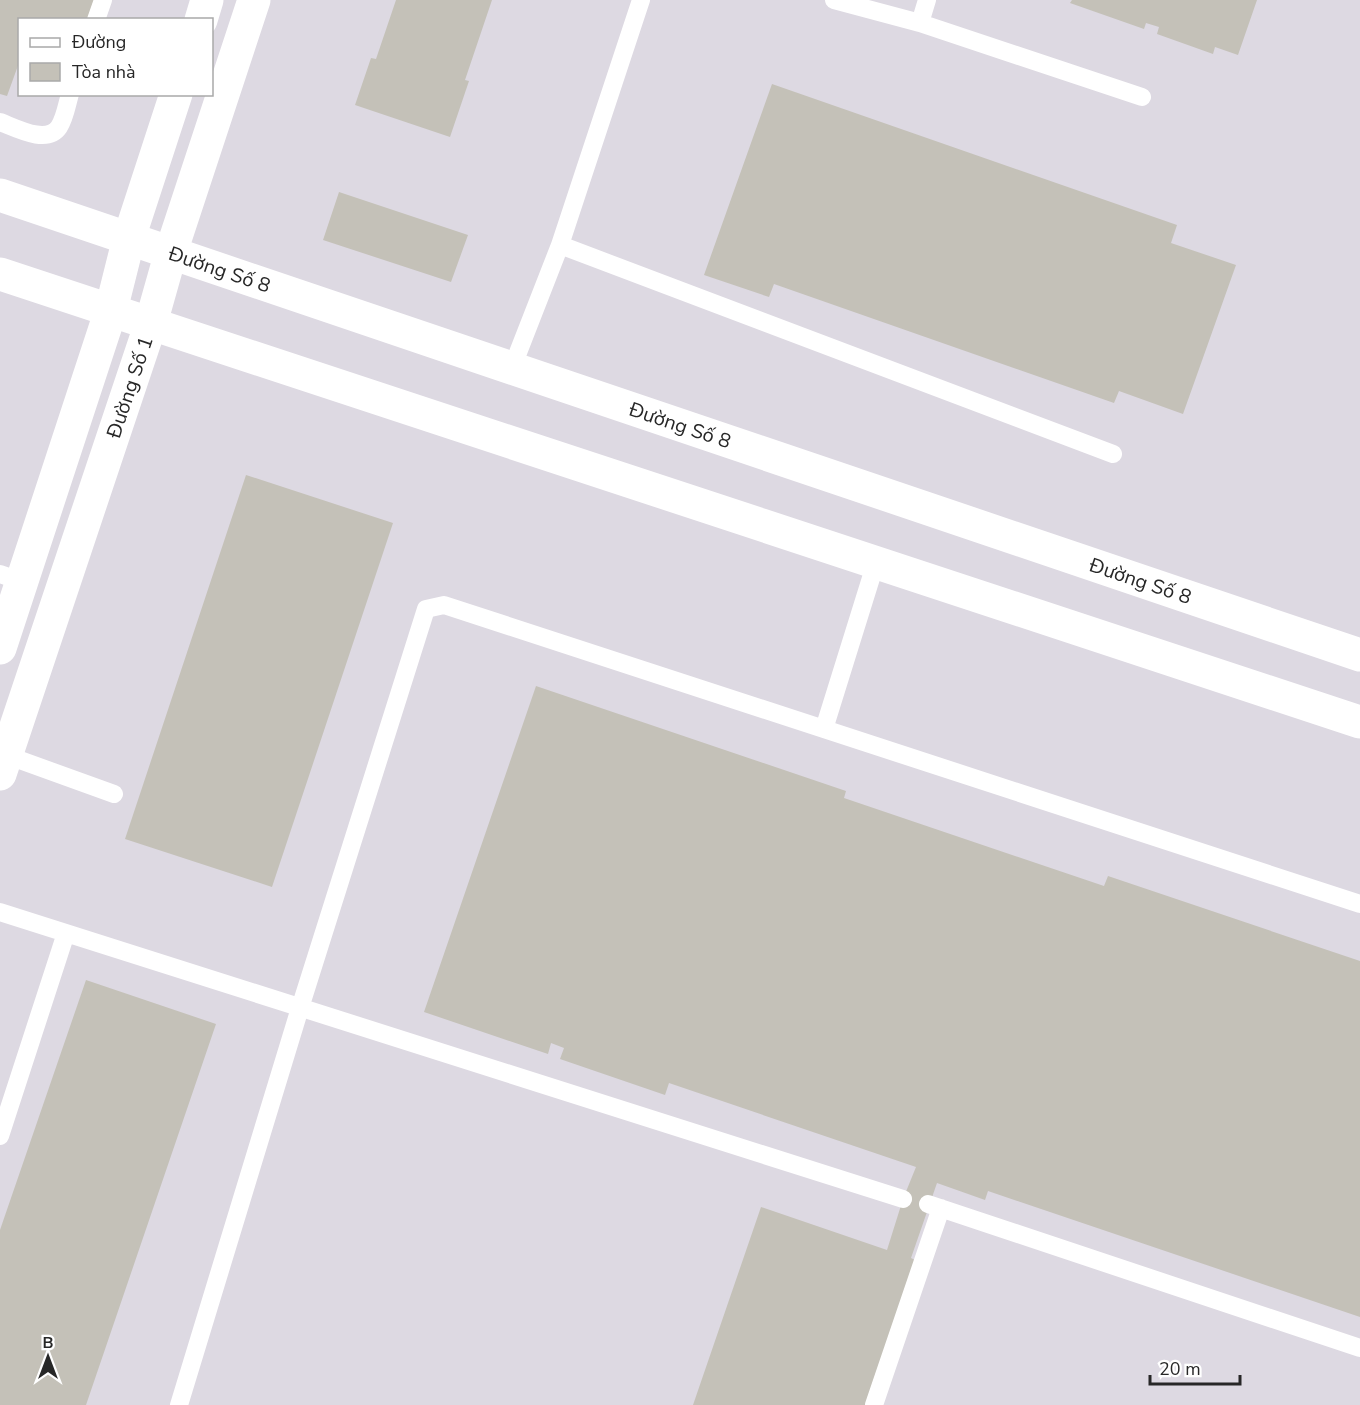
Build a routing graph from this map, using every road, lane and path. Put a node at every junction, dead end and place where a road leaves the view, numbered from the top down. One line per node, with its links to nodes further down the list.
1 (103, 0): 7 (lane)
2 (207, 0): 8 (street)
3 (254, 0): 17 (street, Đường Số 1)
4 (641, 0): 16 (lane)
5 (834, 0): 9 (lane)
6 (927, 0): 9 (lane)
7 (97, 18)
8 (202, 18)
9 (920, 23): 12 (lane)
10 (69, 96): 13 (lane)
11 (175, 96): 15 (street, Đường Số 1)
12 (1142, 97)
13 (0, 122)
14 (0, 195): 15 (street, Đường Số 8)
15 (129, 238): 17 (street, Đường Số 8); 19 (street, Đường Số 1)
16 (560, 245): 21 (lane); 22 (lane)
17 (171, 252): 20 (street, Đường Số 1); 21 (street, Đường Số 8)
18 (0, 274): 19 (street)
19 (111, 310): 20 (street); 24 (street, Đường Số 1)
20 (151, 323): 23 (street); 29 (street, Đường Số 1)
21 (512, 368): 26 (street, Đường Số 8)
22 (1113, 454)
23 (876, 562): 27 (street); 28 (lane)
24 (12, 578): 25 (street, Đường Số 1)
25 (0, 648)
26 (1360, 655)
27 (1360, 722)
28 (824, 729): 31 (lane); 34 (lane)
29 (3, 764): 30 (lane)
30 (114, 794)
31 (1360, 904)
32 (0, 912): 33 (lane)
33 (66, 933): 34 (lane); 35 (lane)
34 (300, 1008): 36 (lane); 38 (lane)
35 (0, 1137)
36 (903, 1199)
37 (1360, 1348): 39 (lane)
38 (179, 1405)
39 (873, 1405)

